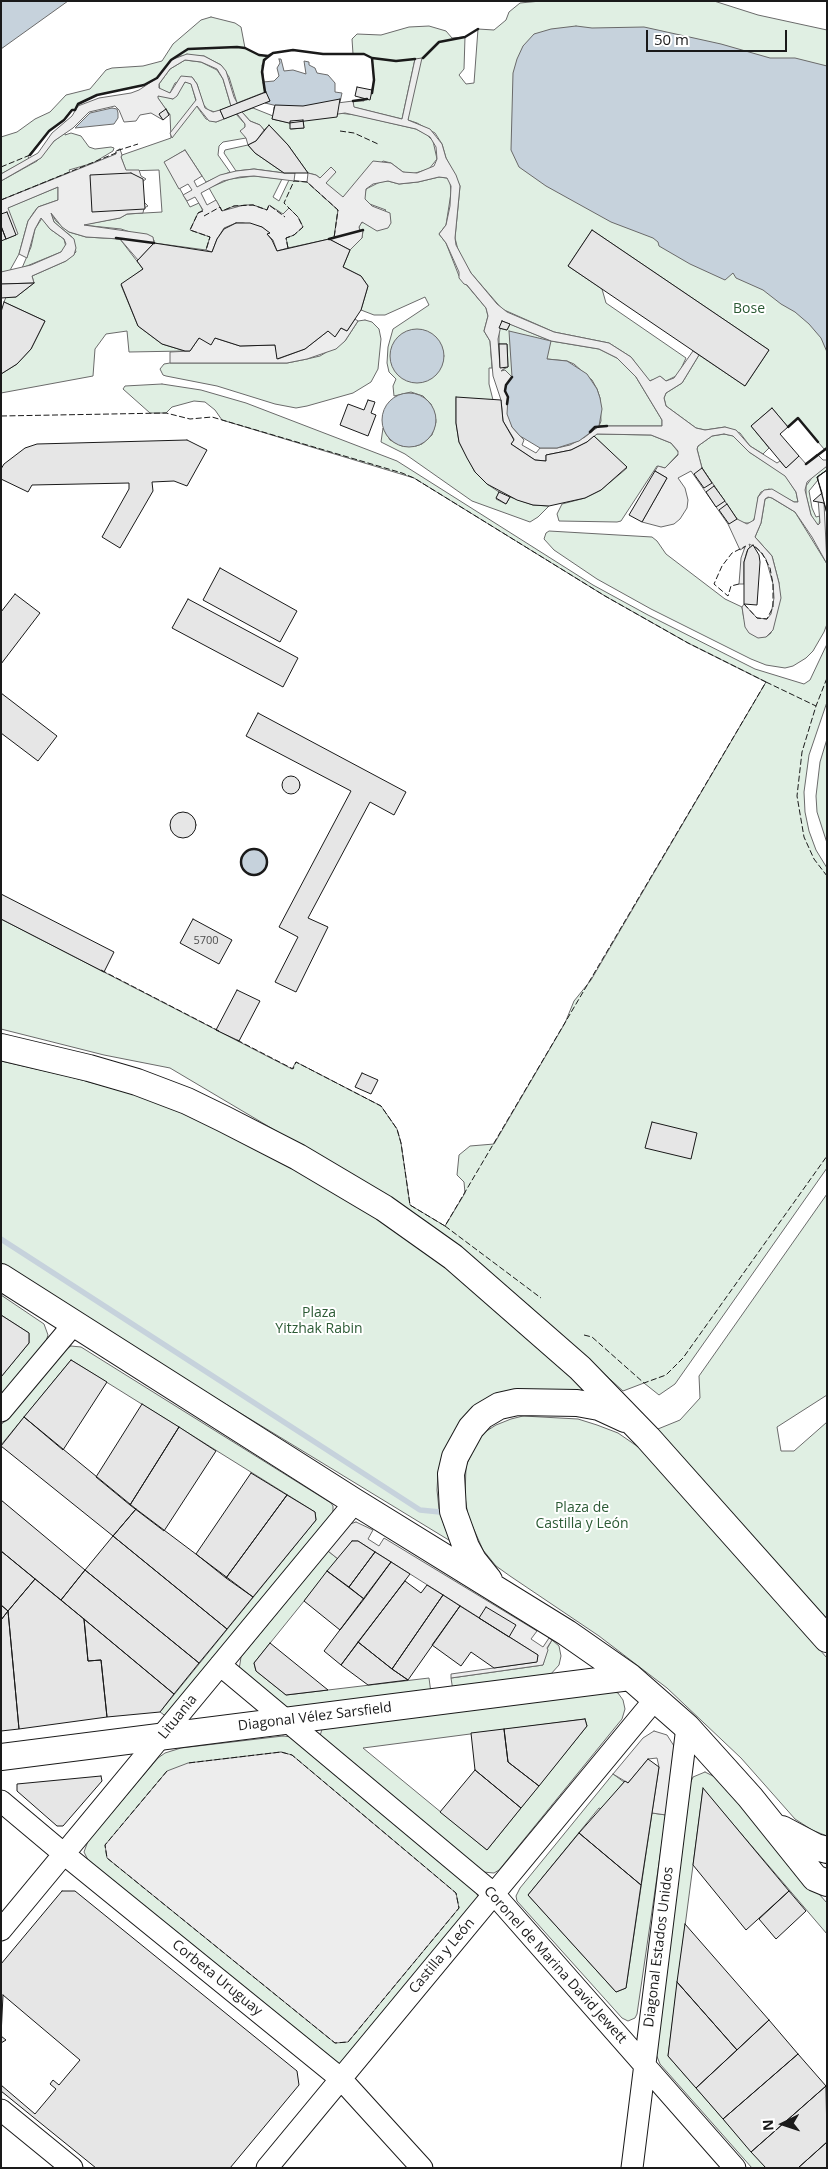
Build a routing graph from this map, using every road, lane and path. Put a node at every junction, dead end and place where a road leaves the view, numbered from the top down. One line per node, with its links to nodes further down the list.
1 (1, 1047): 5 (main road)
2 (1, 1277): 3 (main road)
3 (73, 1325): 4 (street); 6 (main road)
4 (1, 1411)
5 (632, 1422): 7 (main road); 8 (main road)
6 (354, 1502): 7 (main road); 9 (street, Lituania)
7 (499, 1591): 10 (main road)
8 (827, 1640)
9 (220, 1665): 12 (street, Coronel de Marina David Jewett); 14 (street, Lituania)
10 (630, 1677): 11 (main road); 12 (main road, Diagonal Vélez Sarsfield)
11 (656, 1698): 13 (main road); 21 (street, Castilla y León)
12 (286, 1720): 14 (main road, Diagonal Vélez Sarsfield); 21 (street, Coronel de Marina David Jewett)
13 (687, 1727): 17 (main road); 23 (street, Diagonal Estados Unidos)
14 (162, 1736): 15 (main road, Diagonal Vélez Sarsfield); 19 (street, Lituania)
15 (1, 1757)
16 (1, 1801): 19 (street, Corbeta Uruguay)
17 (772, 1824): 18 (main road); 20 (main road)
18 (827, 1850)
19 (64, 1854): 22 (street, Lituania); 24 (street, Corbeta Uruguay)
20 (823, 1884)
21 (494, 1894): 23 (street, Coronel de Marina David Jewett); 24 (street, Castilla y León)
22 (1, 1930)
23 (645, 2066): 29 (street, Diagonal Estados Unidos); 30 (street, Coronel de Marina David Jewett)
24 (341, 2078): 27 (street, Castilla y León); 28 (street, Corbeta Uruguay)
25 (1, 2110): 26 (street)
26 (72, 2168)
27 (267, 2168)
28 (422, 2168)
29 (632, 2168)
30 (734, 2168)

